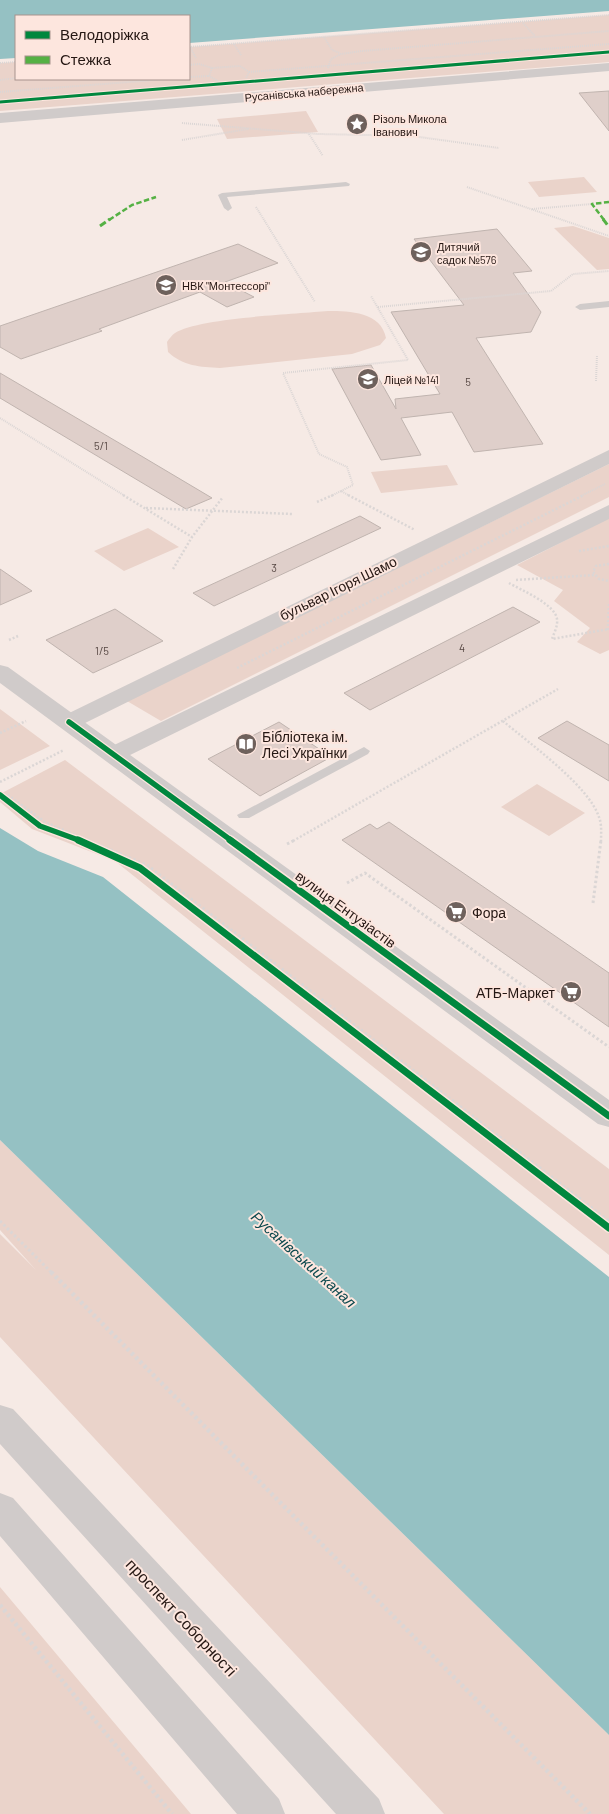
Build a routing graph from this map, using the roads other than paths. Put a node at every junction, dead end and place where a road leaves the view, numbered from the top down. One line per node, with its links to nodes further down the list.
1 (609, 67): 2 (main road, Русанівська набережна)
2 (0, 118)
3 (346, 184): 4 (lane)
4 (228, 208)
5 (609, 304): 6 (lane)
6 (580, 307)
7 (609, 456): 10 (street, бульвар Ігоря Шамо)
8 (609, 511): 12 (street)
9 (0, 672): 10 (main road, вулиця Ентузіастів)
10 (69, 722): 12 (main road, вулиця Ентузіастів)
11 (364, 752): 13 (lane)
12 (114, 754): 14 (main road, вулиця Ентузіастів)
13 (244, 815)
14 (609, 1116)
15 (0, 1420): 18 (main road, проспект Соборності)
16 (0, 1509): 17 (main road)
17 (264, 1814)
18 (364, 1814)

